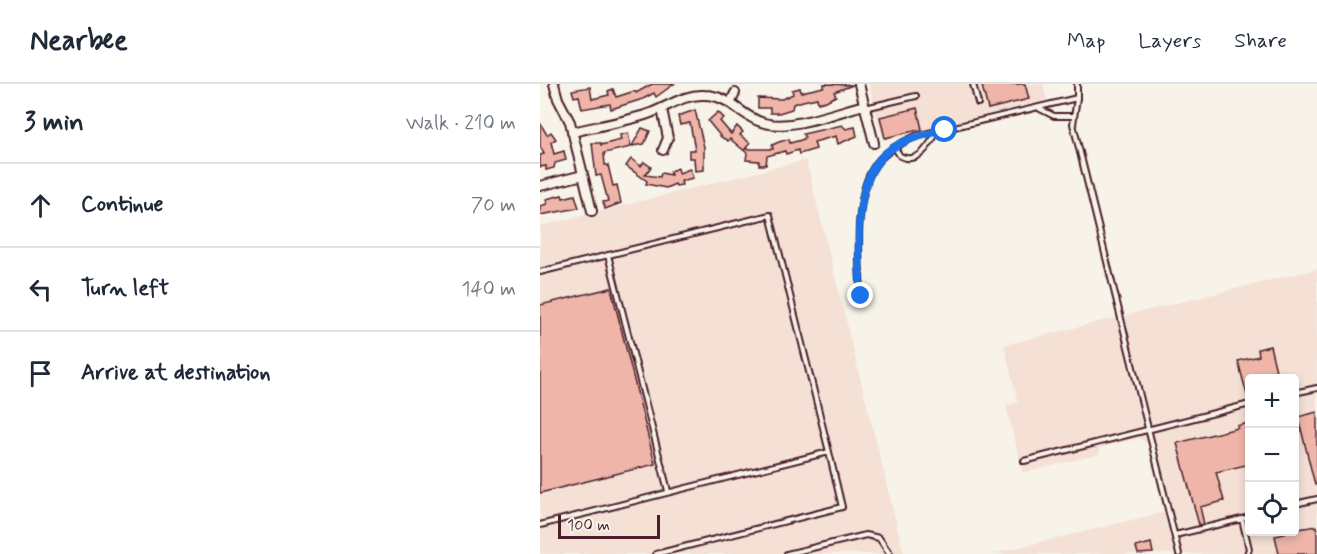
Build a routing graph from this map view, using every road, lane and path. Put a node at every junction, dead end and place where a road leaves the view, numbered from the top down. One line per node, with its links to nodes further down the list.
1 (554, 84): 14 (street)
2 (859, 84): 10 (street)
3 (973, 84): 9 (lane)
4 (1077, 84): 7 (lane)
5 (735, 93): 8 (street)
6 (916, 96): 10 (lane)
7 (1077, 98): 12 (lane); 13 (lane)
8 (731, 102): 10 (street); 11 (street)
9 (978, 103)
10 (864, 107): 16 (street)
11 (662, 109): 14 (street); 18 (street)
12 (1040, 109): 13 (lane); 15 (lane)
13 (1072, 116): 28 (lane)
14 (572, 132): 19 (street)
15 (937, 132): 17 (lane); 17 (lane)
16 (874, 143)
17 (895, 148): 24 (lane)
18 (663, 150)
19 (583, 175): 20 (street); 21 (street)
20 (540, 186)
21 (592, 211)
22 (608, 255): 23 (lane); 29 (lane); 31 (lane)
23 (540, 272)
24 (861, 296)
25 (1317, 388): 26 (lane)
26 (1299, 392)
27 (1245, 405): 28 (lane)
28 (1148, 429): 30 (lane); 37 (lane)
29 (829, 452): 31 (lane); 38 (lane)
30 (1024, 461)
31 (668, 491): 36 (lane)
32 (1317, 499): 33 (lane)
33 (1299, 502)
34 (1245, 518): 35 (lane)
35 (1242, 519): 37 (lane); 42 (lane)
36 (540, 525)
37 (1175, 536): 41 (lane)
38 (656, 554)
39 (787, 554): 40 (lane)
40 (890, 554)
41 (1179, 554)
42 (1247, 554)

